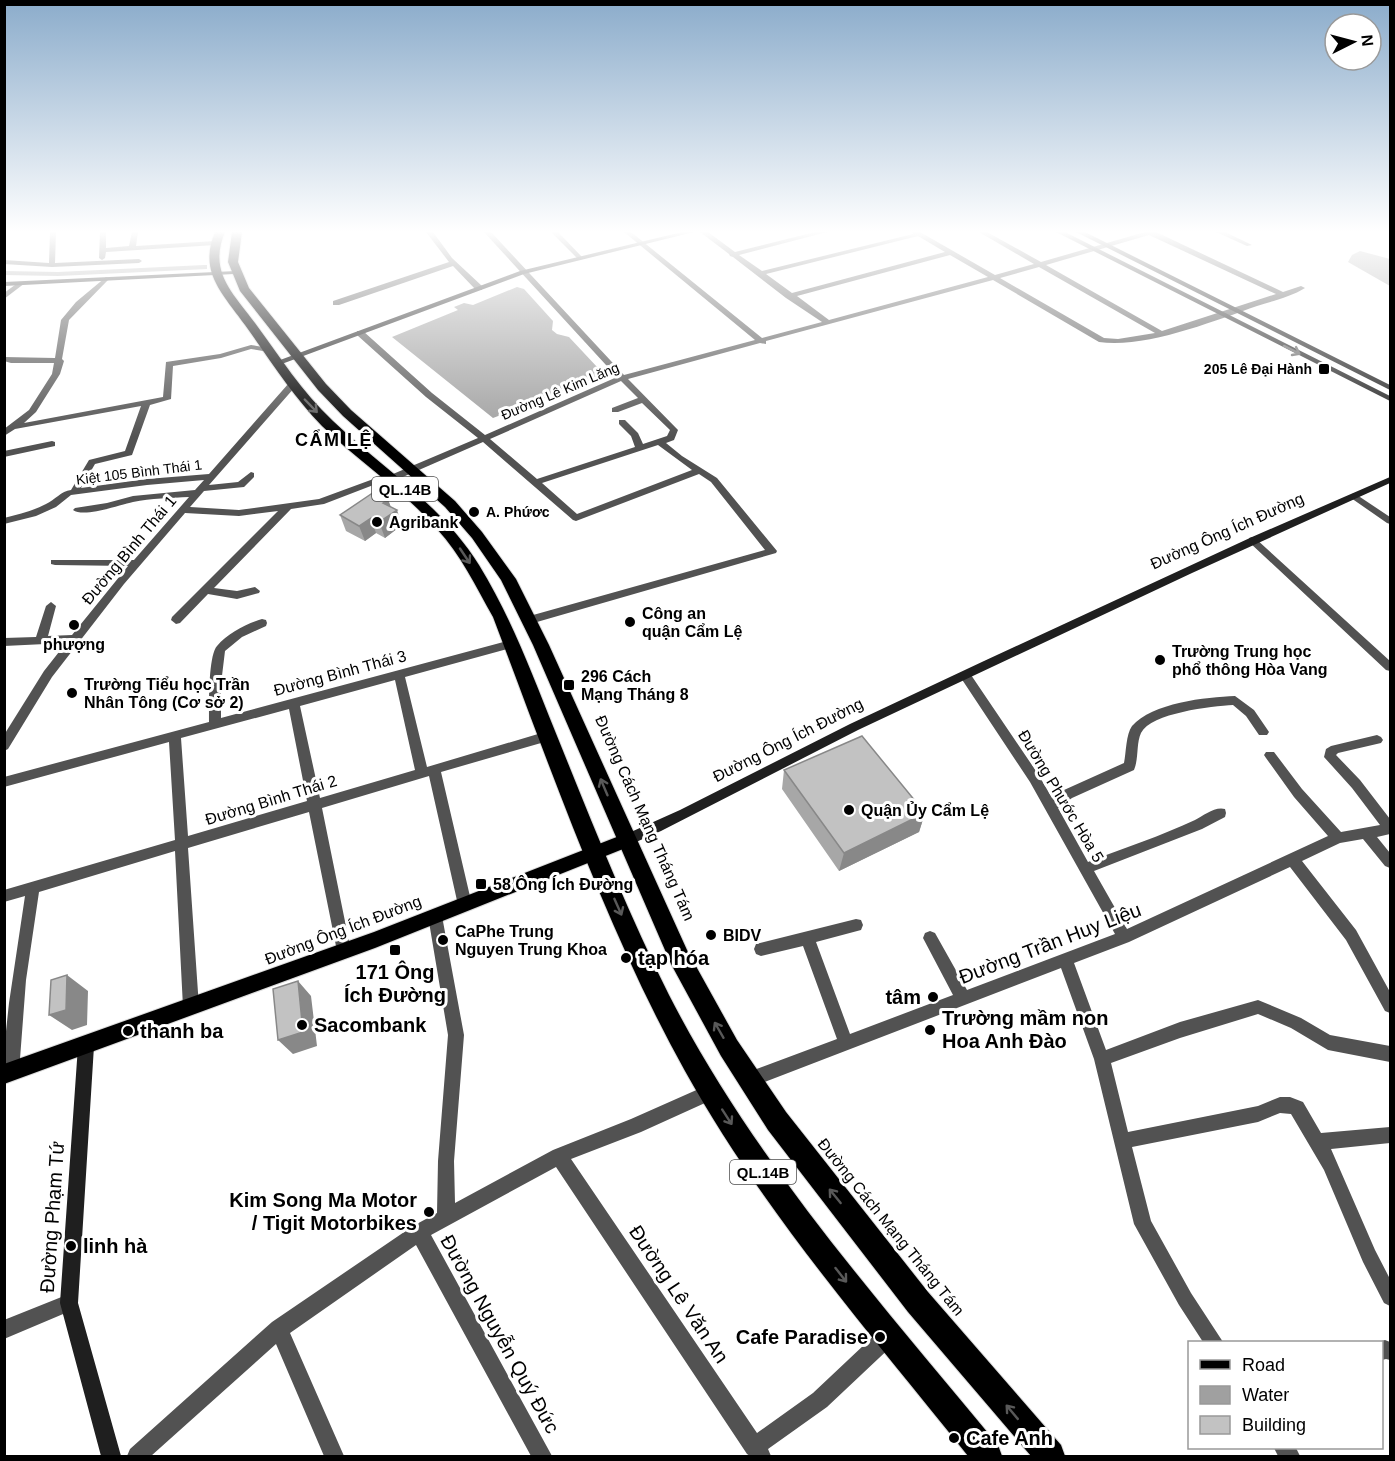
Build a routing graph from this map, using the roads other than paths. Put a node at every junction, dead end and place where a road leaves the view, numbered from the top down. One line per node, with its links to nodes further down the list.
1 (83, 300): 24 (street)
2 (231, 300): 22 (highway, QL.14B)
3 (252, 300): 23 (highway, Đường Cách Mạng Tháng Tám / QL.14B)
4 (344, 300): 15 (street)
5 (446, 300): 19 (main road)
6 (549, 300): 27 (street)
7 (711, 300): 21 (street)
8 (795, 300): 18 (street)
9 (912, 300): 18 (street, Đường Lê Kim Lăng)
10 (1032, 300): 20 (street)
11 (1101, 300): 20 (street)
12 (1193, 300): 17 (main road)
13 (1218, 300): 16 (main road)
14 (1264, 300): 16 (street)
15 (336, 303)
16 (1238, 310): 17 (street); 29 (main road)
17 (1221, 314): 20 (street); 31 (main road, one-way to 31)
18 (829, 323): 21 (street, Đường Lê Kim Lăng)
19 (360, 333): 23 (main road); 37 (street)
20 (1161, 333)
21 (763, 342): 27 (street, Đường Lê Kim Lăng)
22 (266, 350): 26 (highway, QL.14B); 32 (street)
23 (297, 357): 26 (main road); 42 (highway, Đường Cách Mạng Tháng Tám / QL.14B)
24 (60, 361): 25 (street); 35 (street)
25 (6, 362)
26 (276, 363): 28 (highway, QL.14B)
27 (622, 378): 30 (street); 37 (street, Đường Lê Kim Lăng)
28 (292, 385): 45 (street, Đường Bình Thái 1); 46 (highway, QL.14B, one-way to 46)
29 (1390, 388)
30 (644, 399): 33 (street); 38 (street)
31 (1390, 399)
32 (147, 402): 35 (street); 50 (street)
33 (615, 410)
34 (622, 422): 40 (street)
35 (14, 427): 36 (street)
36 (4, 434)
37 (484, 437): 42 (street, Đường Lê Kim Lăng); 48 (street)
38 (660, 442): 40 (street); 43 (street)
39 (52, 444): 41 (street)
40 (640, 448): 48 (street)
41 (4, 454)
42 (413, 469): 46 (street, Đường Lê Kim Lăng); 64 (highway, Đường Cách Mạng Tháng Tám / QL.14B)
43 (699, 471): 48 (street); 64 (street)
44 (250, 475): 49 (street)
45 (211, 477): 49 (street, Đường Bình Thái 1); 50 (street, Kiệt 105 Bình Thái 1)
46 (391, 477): 52 (street, Đường Lê Kim Lăng); 69 (highway, QL.14B, one-way to 69)
47 (1390, 480): 51 (main road, Đường Ông Ích Đường)
48 (536, 482)
49 (199, 491): 53 (street); 54 (street, Đường Bình Thái 1)
50 (74, 493): 55 (street, Kiệt 105 Bình Thái 1)
51 (1354, 496): 56 (street); 57 (main road, Đường Ông Ích Đường)
52 (288, 507): 54 (street, Đường Lê Kim Lăng); 60 (street)
53 (78, 510)
54 (182, 510): 59 (street, Đường Bình Thái 1)
55 (4, 521)
56 (1390, 521)
57 (1252, 540): 70 (street); 72 (main road, Đường Ông Ích Đường)
58 (55, 562): 59 (street)
59 (137, 563): 66 (street, Đường Bình Thái 1)
60 (206, 590): 61 (street); 63 (street)
61 (255, 591)
62 (51, 606): 67 (street)
63 (176, 620)
64 (530, 620): 89 (highway, Đường Cách Mạng Tháng Tám / QL.14B, one-way to 64)
65 (262, 623): 74 (street)
66 (76, 639): 67 (street); 79 (street, Đường Bình Thái 1)
67 (41, 640): 68 (street)
68 (4, 642)
69 (511, 644): 71 (street, Đường Bình Thái 3); 77 (highway, QL.14B)
70 (1390, 667)
71 (399, 674): 73 (street, Đường Bình Thái 3); 81 (street)
72 (965, 675): 84 (street, Đường Phước Hòa 5); 89 (main road, Đường Ông Ích Đường)
73 (294, 703): 74 (street, Đường Bình Thái 3); 83 (street)
74 (215, 724): 76 (street, Đường Bình Thái 3)
75 (1263, 732): 84 (street)
76 (175, 735): 82 (street, Đường Bình Thái 3); 90 (street)
77 (548, 736): 81 (street, Đường Bình Thái 2); 91 (highway, QL.14B)
78 (1377, 741): 86 (street)
79 (6, 742)
80 (1270, 755): 88 (street)
81 (428, 771): 83 (street, Đường Bình Thái 2); 97 (street)
82 (4, 782)
83 (313, 804): 90 (street, Đường Bình Thái 2); 104 (street)
84 (1050, 806): 94 (street, Đường Phước Hòa 5)
85 (1220, 813): 94 (street)
86 (1390, 829): 87 (street, Đường Trần Huy Liệu)
87 (1366, 833): 88 (street, Đường Trần Huy Liệu); 93 (street)
88 (1338, 838): 92 (street, Đường Trần Huy Liệu)
89 (627, 840): 91 (main road, Đường Ông Ích Đường); 114 (highway, Đường Cách Mạng Tháng Tám / QL.14B, one-way to 89)
90 (180, 844): 95 (street, Đường Bình Thái 2); 108 (street)
91 (595, 853): 97 (main road, Đường Ông Ích Đường); 115 (highway, QL.14B, one-way to 115)
92 (1293, 860): 102 (street, Đường Trần Huy Liệu); 107 (street)
93 (1390, 861)
94 (1085, 869): 102 (street, Đường Phước Hòa 5)
95 (33, 889): 96 (street, Đường Bình Thái 2); 113 (street)
96 (4, 896)
97 (465, 905): 98 (main road, Đường Ông Ích Đường)
98 (435, 916): 104 (main road, Đường Ông Ích Đường); 120 (street)
99 (856, 925): 100 (street)
100 (807, 938): 103 (street); 109 (street)
101 (930, 938): 106 (street)
102 (1124, 938): 105 (street, Đường Trần Huy Liệu)
103 (761, 949)
104 (344, 951): 108 (main road, Đường Ông Ích Đường)
105 (1066, 960): 106 (street, Đường Trần Huy Liệu); 112 (street)
106 (963, 998): 109 (street, Đường Trần Huy Liệu)
107 (1390, 1006)
108 (191, 1007): 110 (main road, Đường Ông Ích Đường)
109 (846, 1043): 114 (street, Đường Trần Huy Liệu)
110 (86, 1046): 113 (main road, Đường Ông Ích Đường); 123 (main road, Đường Phạm Tứ)
111 (1390, 1054): 112 (street)
112 (1102, 1059): 117 (street)
113 (8, 1073)
114 (749, 1080): 134 (highway, Đường Cách Mạng Tháng Tám / QL.14B, one-way to 114)
115 (710, 1092): 119 (street); 126 (highway, QL.14B, one-way to 126)
116 (1390, 1136): 118 (street)
117 (1123, 1141): 118 (street); 127 (street)
118 (1318, 1142): 122 (street)
119 (559, 1156): 120 (street); 128 (street, Đường Lê Văn An)
120 (446, 1218): 121 (street)
121 (419, 1233): 124 (street); 132 (street, Đường Nguyễn Quý Đức)
122 (1390, 1297)
123 (69, 1303): 125 (street); 129 (main road, Đường Phạm Tứ)
124 (279, 1329): 130 (street); 131 (street)
125 (4, 1330)
126 (889, 1335): 128 (street); 133 (highway, QL.14B)
127 (1213, 1341)
128 (757, 1452)
129 (111, 1456)
130 (137, 1456)
131 (334, 1456)
132 (542, 1456)
133 (987, 1456)
134 (1050, 1456)

